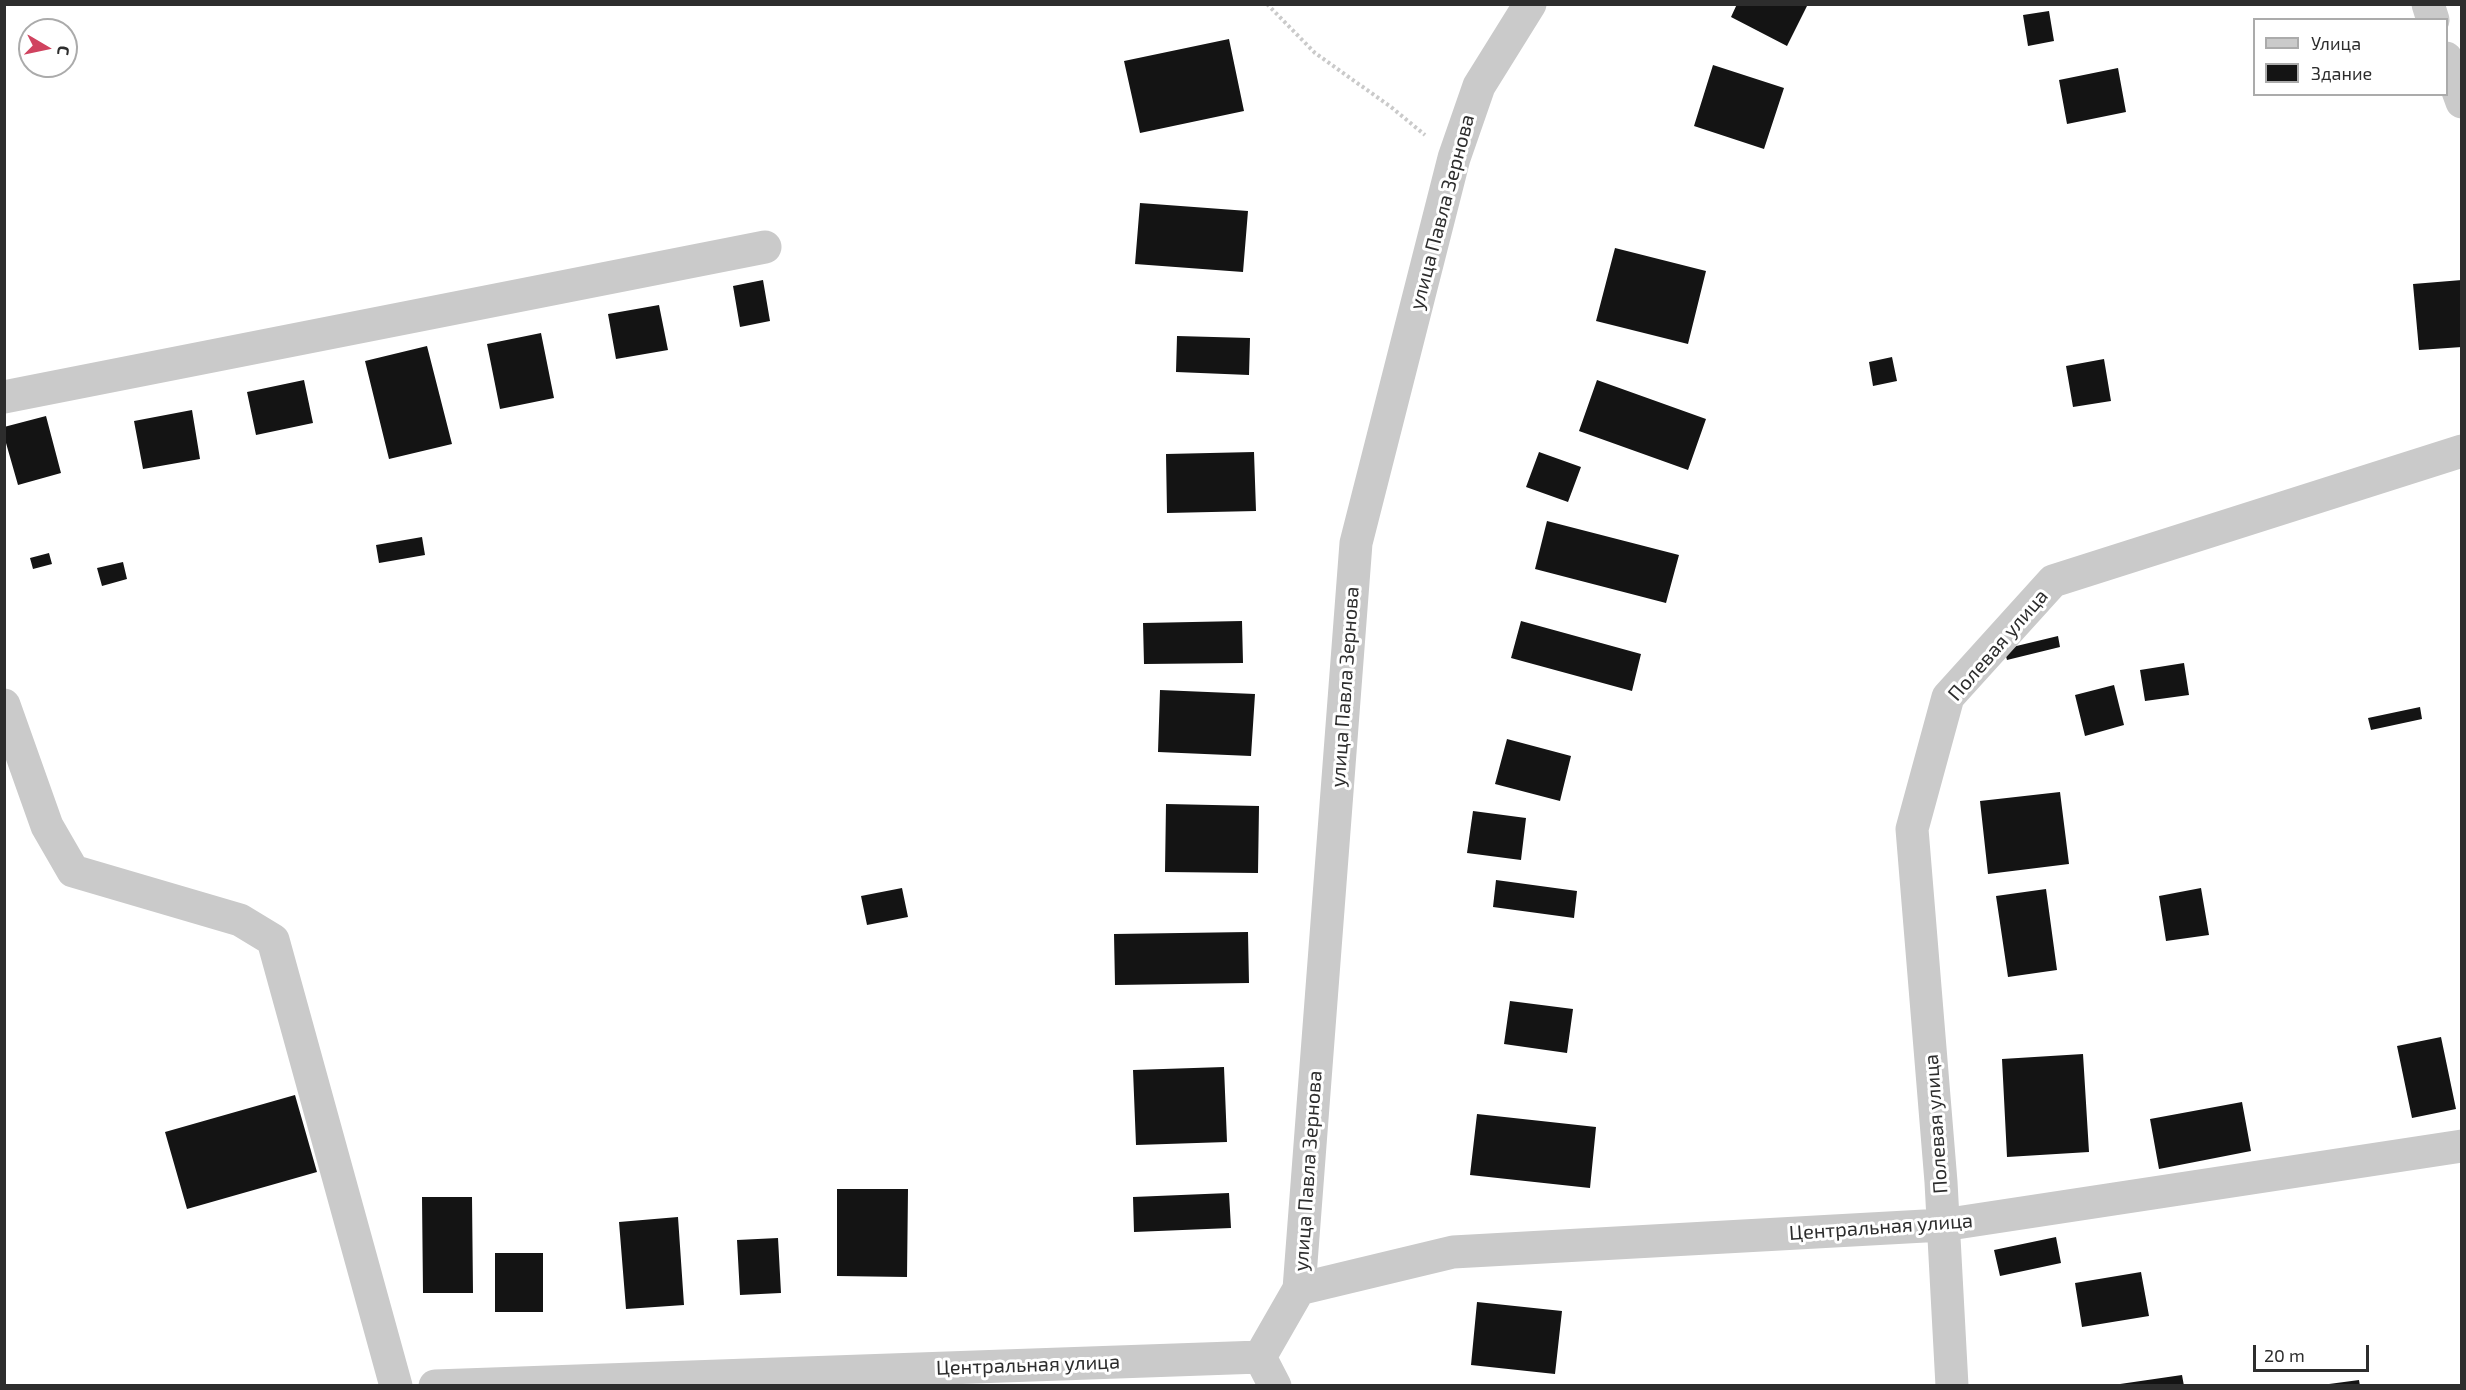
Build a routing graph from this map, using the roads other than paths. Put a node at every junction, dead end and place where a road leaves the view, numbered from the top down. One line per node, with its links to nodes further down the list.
1 (1530, 4): 10 (street, улица Павла Зернова)
2 (2448, 64): 3 (street)
3 (2462, 102)
4 (765, 247): 5 (street)
5 (4, 397)
6 (2462, 451): 9 (street, Полевая улица)
7 (4, 705): 12 (street)
8 (2462, 1146): 9 (street, Центральная улица)
9 (1943, 1226): 10 (street, Центральная улица); 15 (street, Полевая улица)
10 (1299, 1289): 11 (street, улица Павла Зернова)
11 (1260, 1357): 13 (street, Центральная улица); 14 (street)
12 (396, 1386)
13 (435, 1386)
14 (1275, 1386)
15 (1952, 1386)

